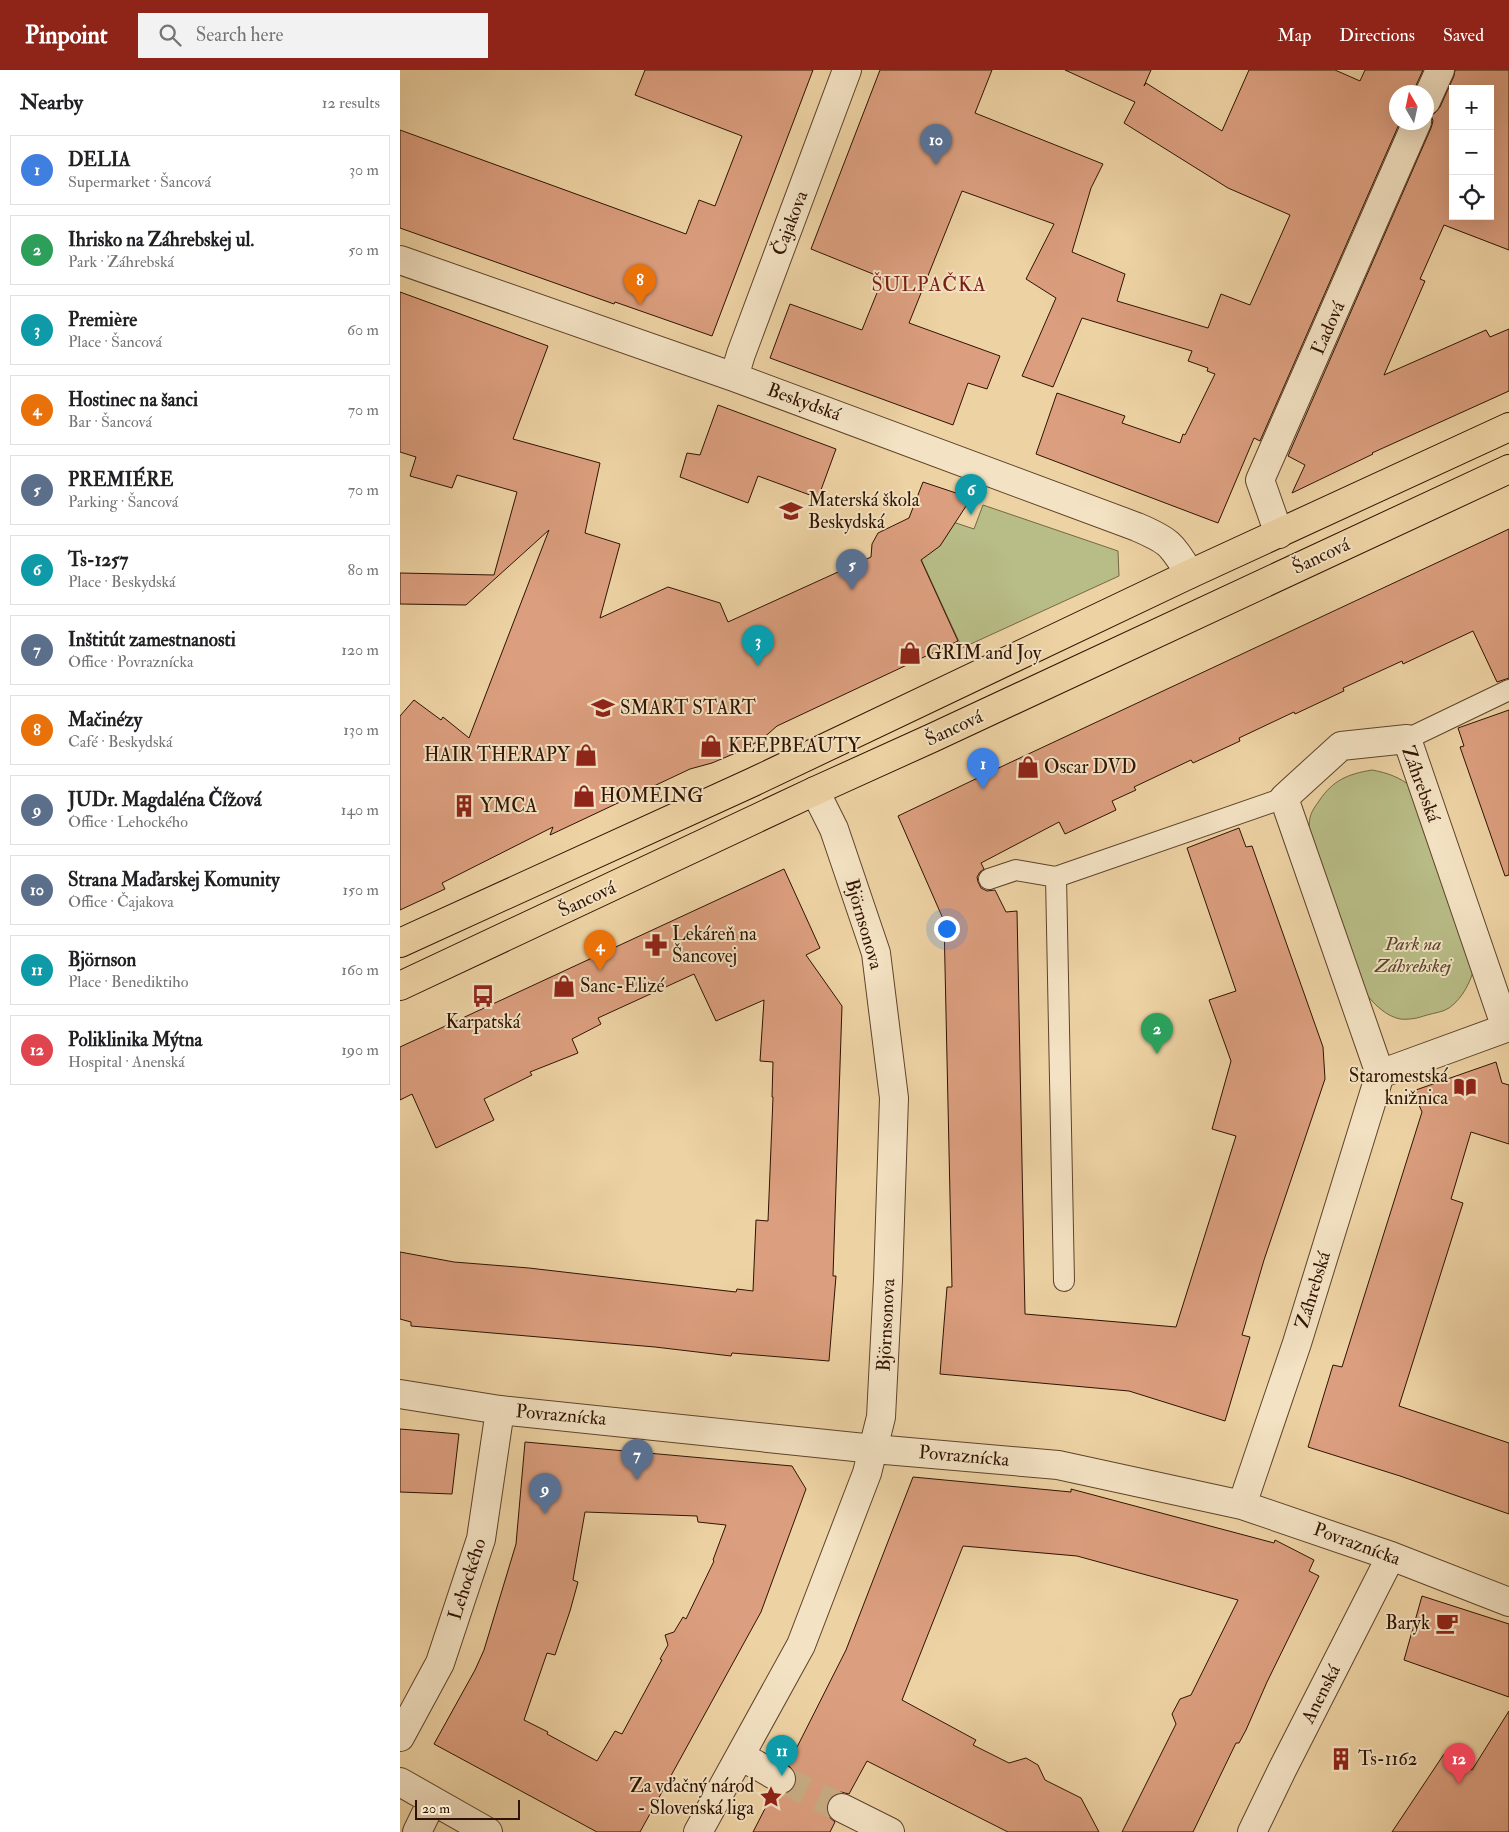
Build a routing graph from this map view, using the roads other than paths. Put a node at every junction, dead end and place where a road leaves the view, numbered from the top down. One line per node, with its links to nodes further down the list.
1 (847, 70): 6 (street, Čajakova)
2 (1440, 70): 3 (street)
3 (1433, 85)
4 (1413, 130): 9 (street, Ľadová)
5 (400, 260): 6 (street, Beskydská)
6 (734, 377): 10 (street, Beskydská)
7 (1509, 427): 9 (main road, Šancová)
8 (1509, 469): 13 (main road, Šancová)
9 (1279, 534): 10 (main road, Šancová)
10 (1190, 574): 17 (main road, Šancová)
11 (1509, 690): 12 (lane)
12 (1406, 739): 14 (street, Záhrebská); 19 (street, Záhrebská)
13 (815, 791): 18 (main road, Šancová); 24 (street, Björnsonova)
14 (1284, 798): 15 (lane); 20 (street)
15 (1056, 877): 16 (lane); 21 (lane)
16 (989, 879)
17 (400, 943)
18 (400, 986)
19 (1507, 1028): 20 (street, Záhrebská)
20 (1380, 1074): 25 (street, Záhrebská)
21 (1064, 1281)
22 (400, 1394): 23 (street, Povraznícka)
23 (500, 1410): 24 (street, Povraznícka); 28 (street, Lehockého)
24 (874, 1449): 25 (street, Povraznícka); 29 (street, Björnsonova)
25 (1242, 1504): 26 (street, Povraznícka)
26 (1392, 1556): 27 (street, Povraznícka); 38 (street, Anenská)
27 (1509, 1602)
28 (400, 1737)
29 (741, 1756): 30 (street); 36 (street, Björnsonova)
30 (781, 1779)
31 (400, 1782): 32 (street)
32 (432, 1801): 34 (street); 35 (street)
33 (842, 1808): 37 (street)
34 (417, 1832)
35 (488, 1832)
36 (698, 1832)
37 (890, 1832)
38 (1252, 1832)

